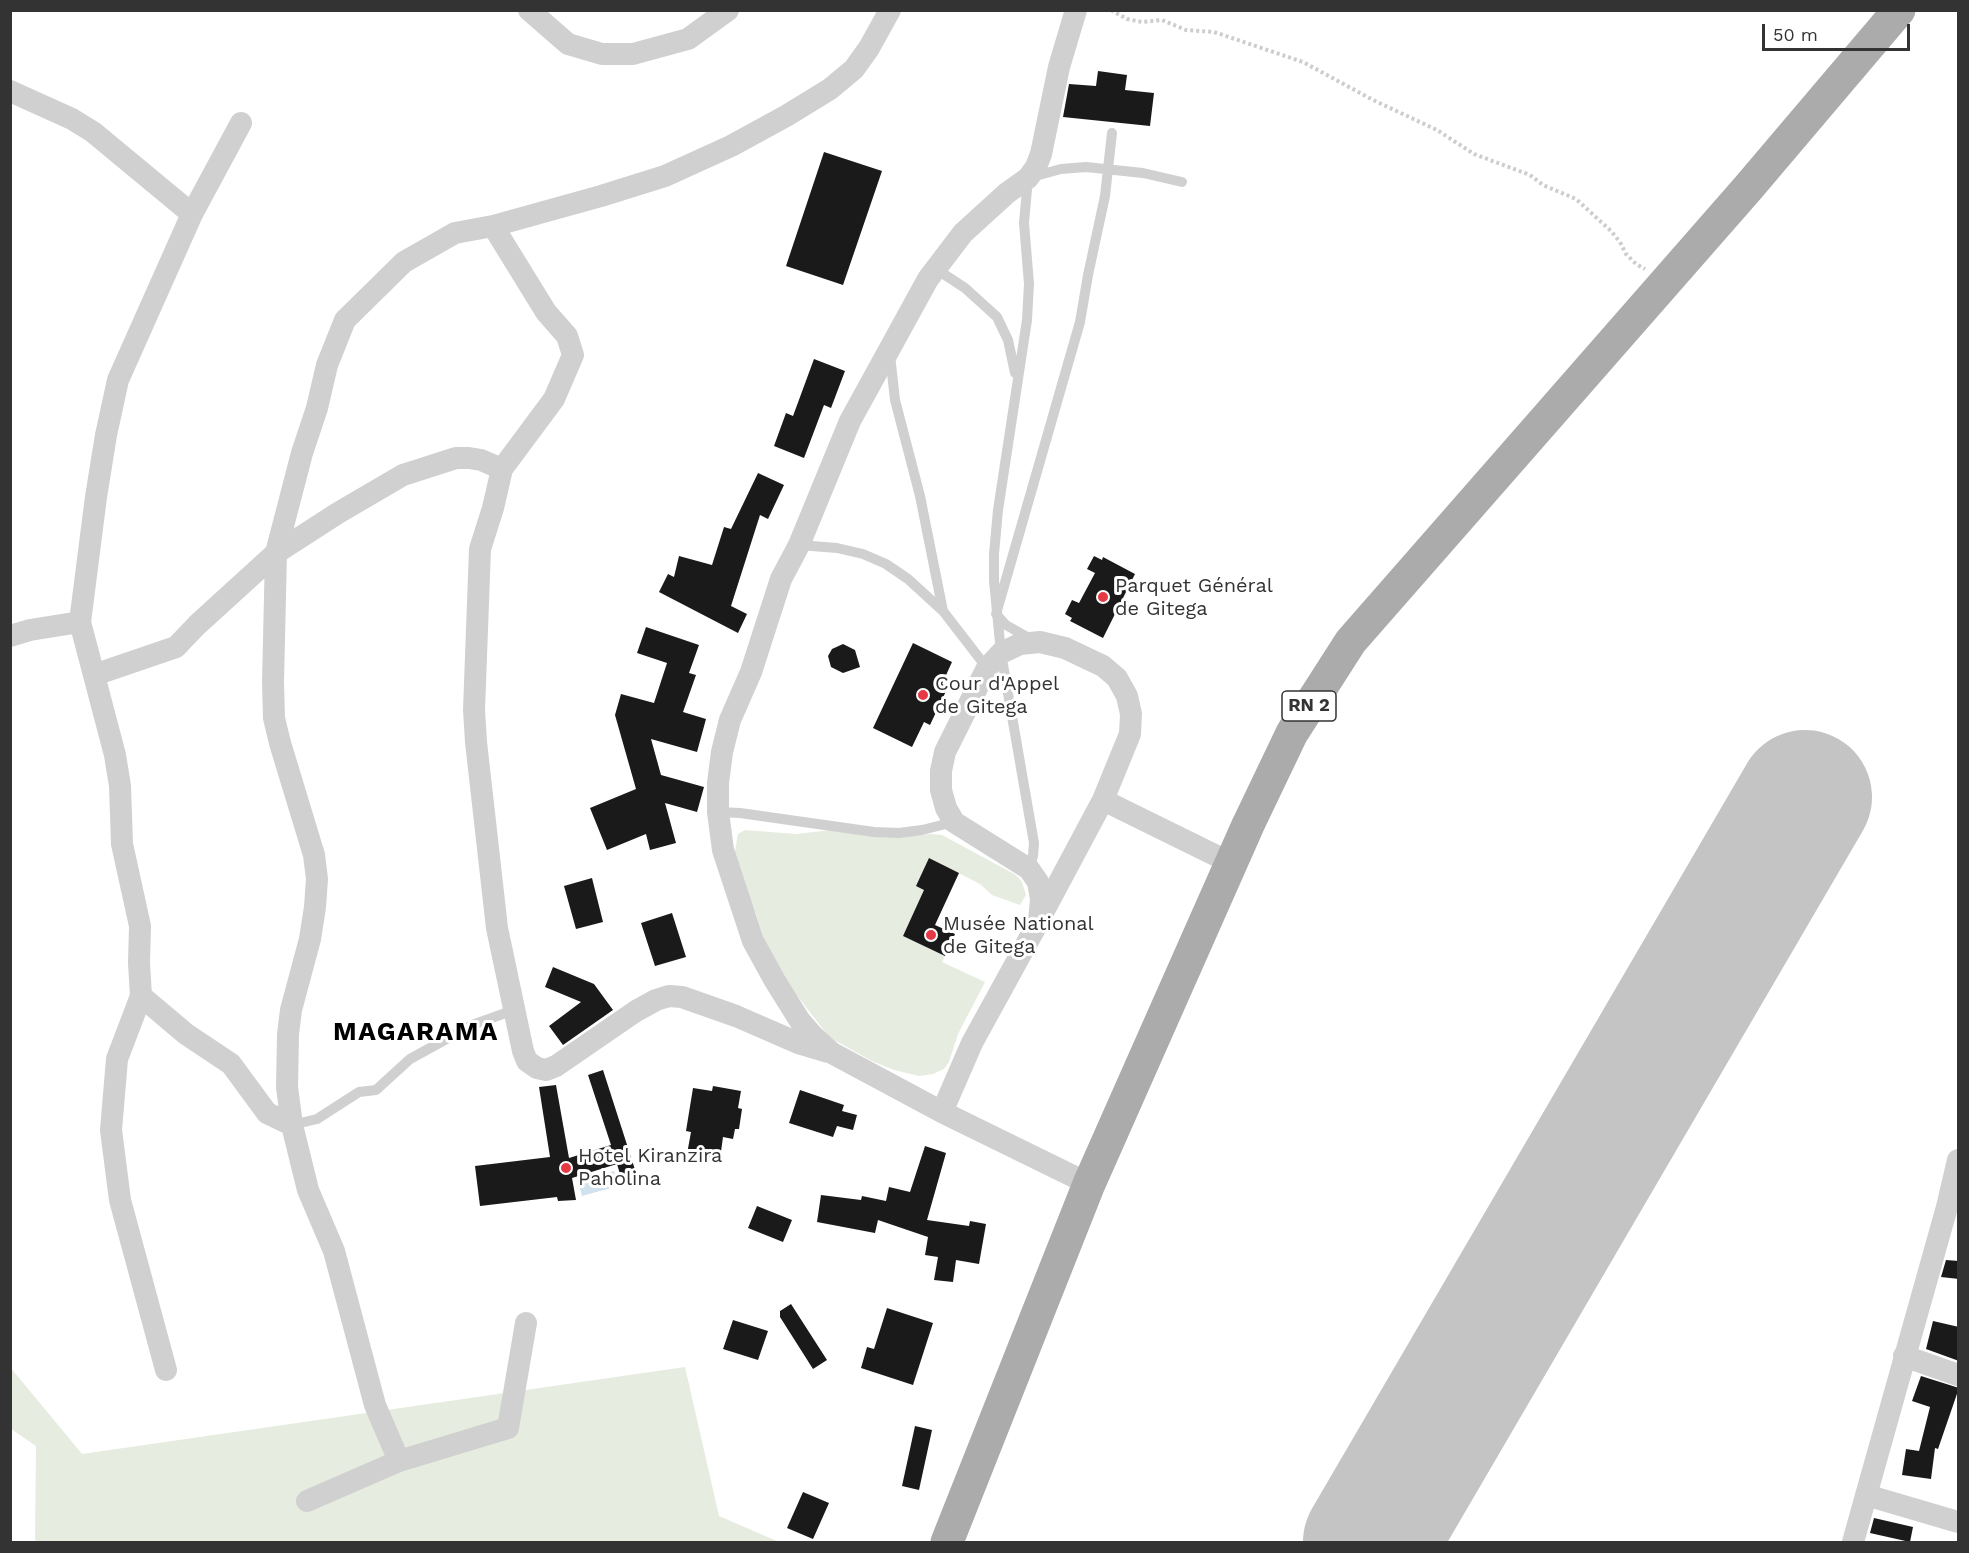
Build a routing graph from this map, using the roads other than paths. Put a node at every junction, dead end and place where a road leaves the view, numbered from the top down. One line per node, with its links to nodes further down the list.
1 (529, 10): 2 (street)
2 (728, 10)
3 (890, 10): 13 (street)
4 (1076, 10): 10 (street)
5 (1899, 10): 30 (main road, RN 2)
6 (10, 92): 12 (street)
7 (241, 123): 12 (street)
8 (1112, 133): 9 (lane)
9 (1109, 168): 10 (lane); 11 (lane); 21 (lane)
10 (1028, 178): 14 (street); 16 (lane)
11 (1182, 182)
12 (192, 214): 22 (street)
13 (493, 226): 17 (street); 19 (street)
14 (936, 269): 15 (street); 16 (lane)
15 (889, 349): 18 (street); 20 (lane)
16 (1017, 387): 21 (lane)
17 (502, 469): 19 (street); 34 (street)
18 (799, 545): 20 (lane); 28 (street)
19 (276, 553): 26 (street); 37 (street)
20 (943, 612): 25 (lane)
21 (996, 614): 24 (lane); 25 (lane)
22 (80, 622): 23 (street); 26 (street)
23 (10, 636)
24 (1040, 642): 25 (street); 27 (street)
25 (994, 660): 29 (street); 31 (lane)
26 (94, 675): 33 (street)
27 (1103, 800): 30 (street); 32 (street)
28 (718, 812): 29 (lane); 35 (street)
29 (954, 822): 31 (street)
30 (1231, 863): 39 (main road, RN 2)
31 (1029, 868): 32 (street)
32 (1039, 921): 36 (street)
33 (141, 996): 37 (street); 43 (street)
34 (514, 1010): 35 (street); 37 (lane)
35 (832, 1053): 36 (street)
36 (942, 1113): 39 (street)
37 (292, 1125): 45 (street)
38 (1959, 1160): 40 (street)
39 (1089, 1184): 49 (main road, RN 2)
40 (1953, 1208): 42 (street)
41 (526, 1323): 45 (street)
42 (1904, 1356): 44 (street); 46 (street)
43 (166, 1371)
44 (1959, 1375)
45 (399, 1461): 47 (street)
46 (1866, 1495): 48 (street); 50 (street)
47 (307, 1501)
48 (1959, 1522)
49 (947, 1542)
50 (1852, 1542)

